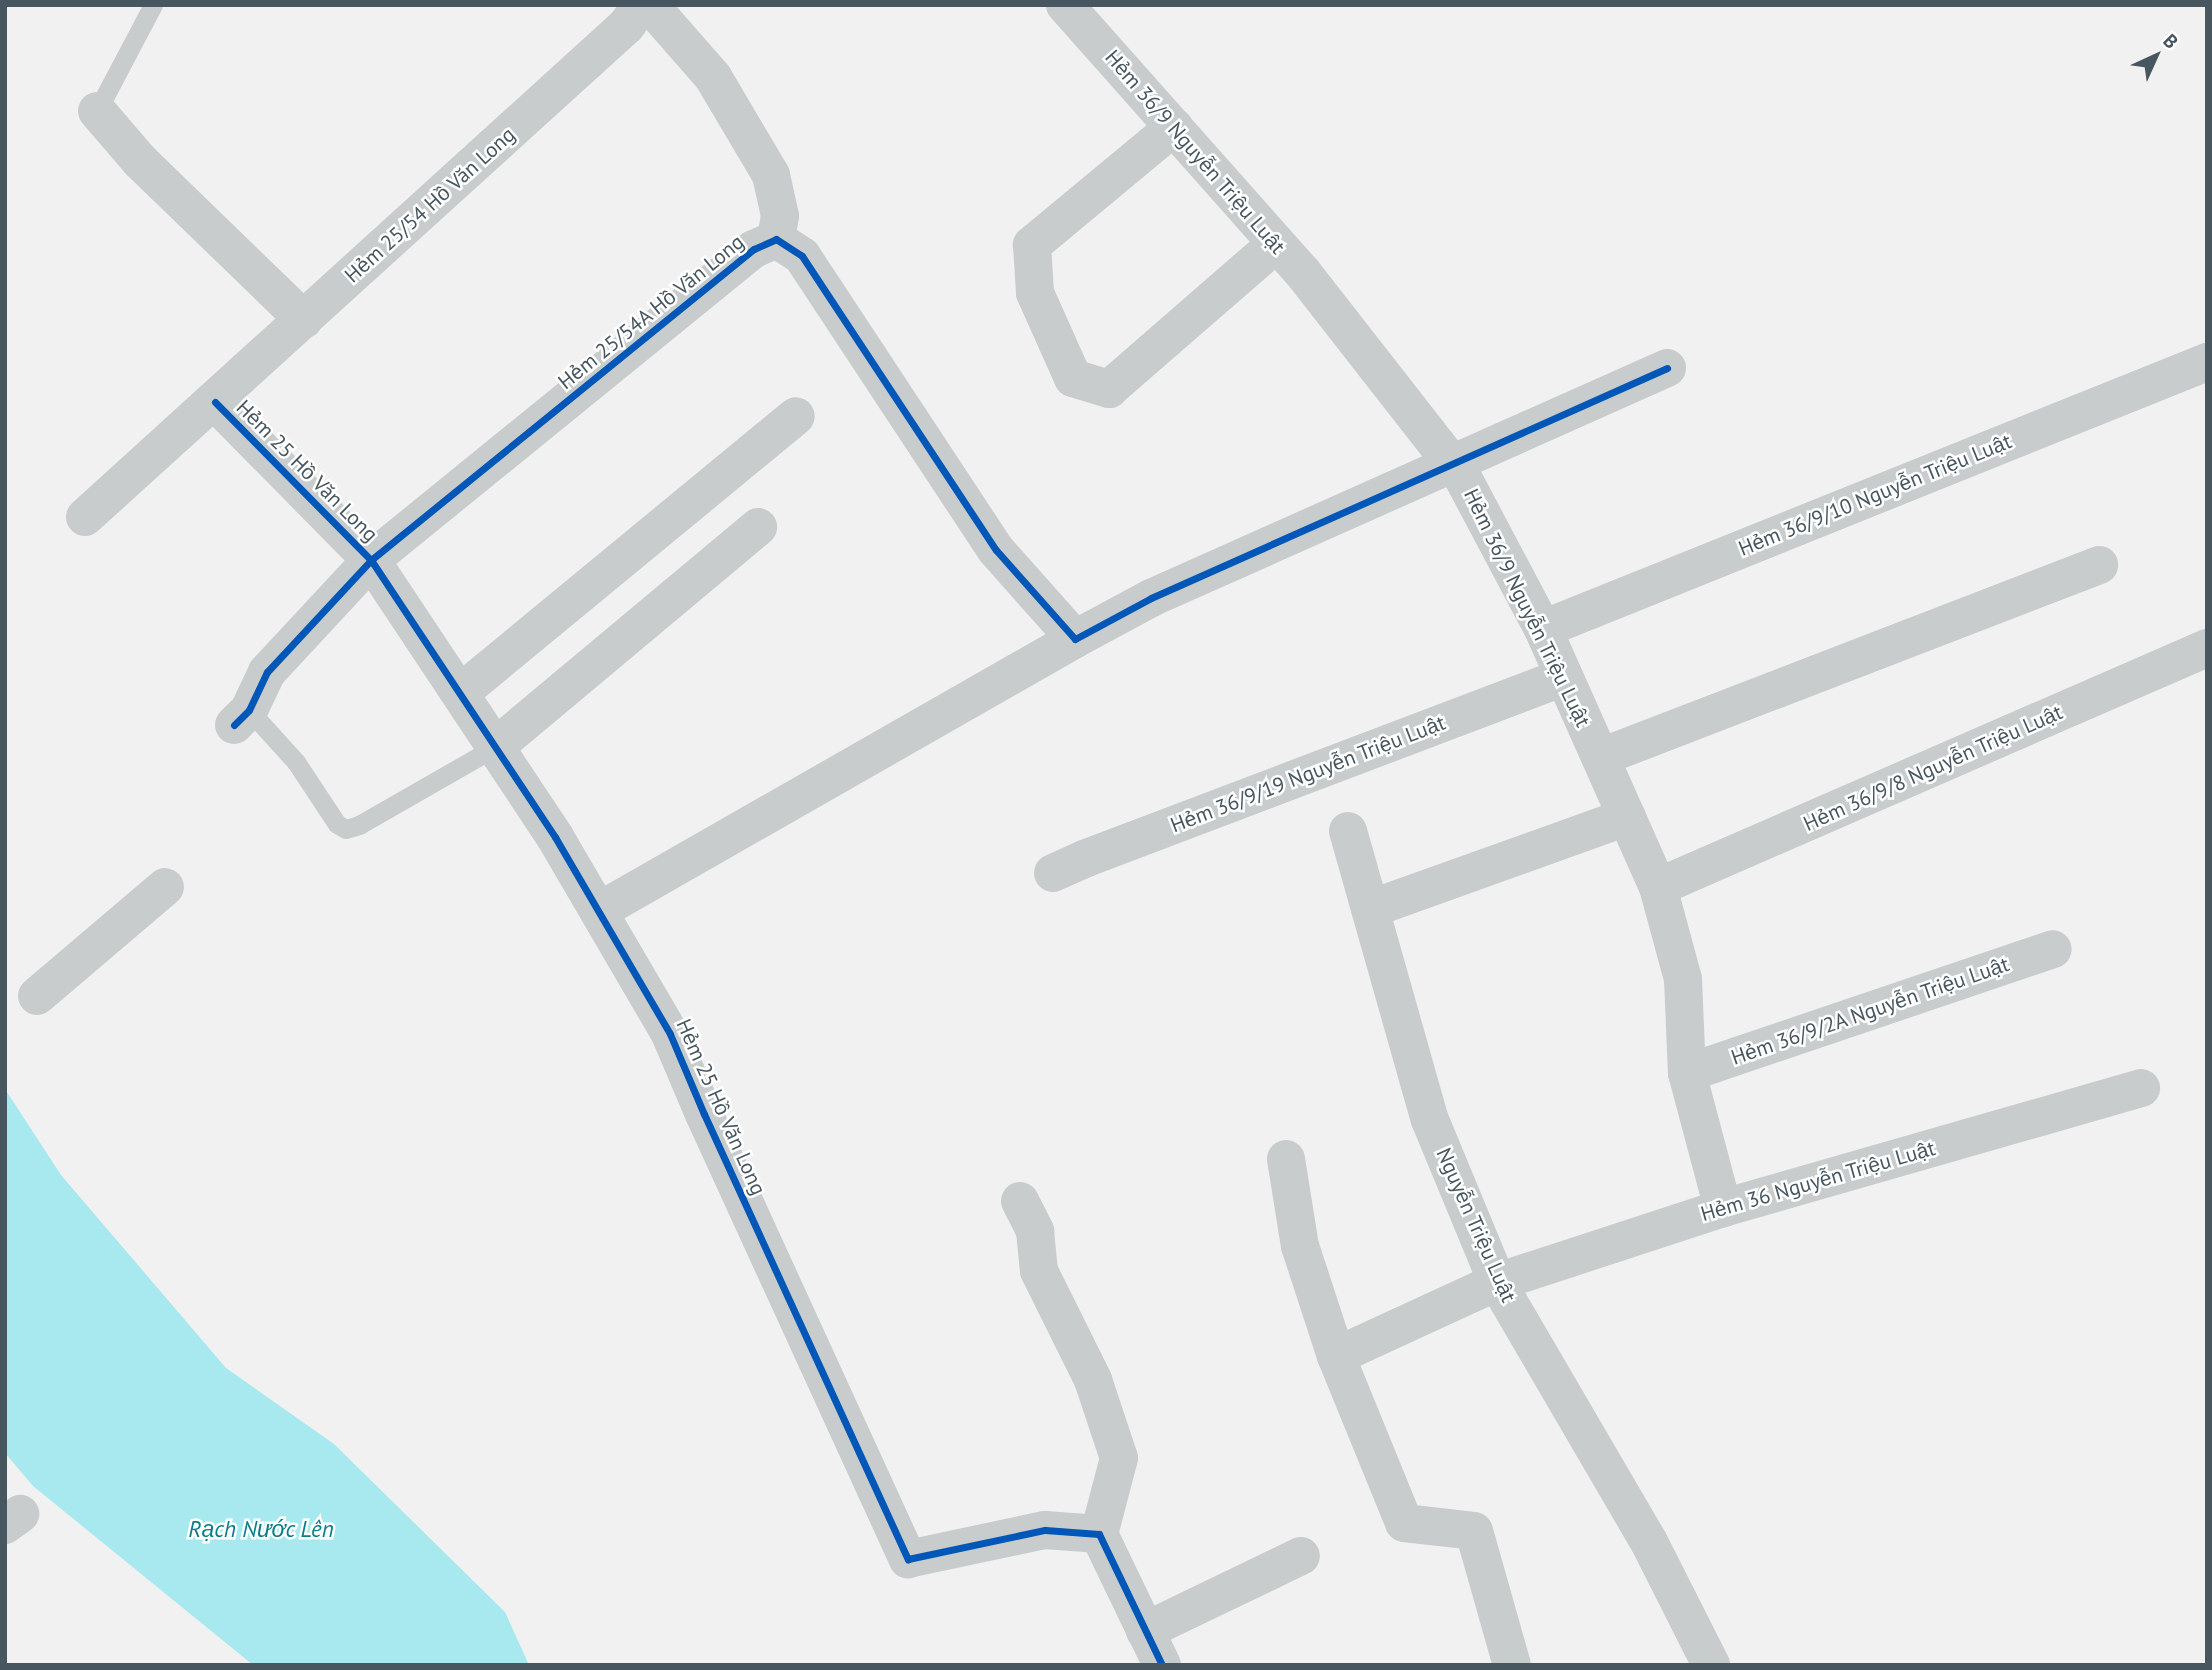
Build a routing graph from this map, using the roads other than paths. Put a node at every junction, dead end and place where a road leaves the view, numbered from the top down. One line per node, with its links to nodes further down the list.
1 (153, 5): 5 (lane)
2 (641, 5): 9 (street, Hẻm 25/54 Hồ Văn Long)
3 (650, 5): 7 (street)
4 (1065, 5): 6 (street, Hẻm 36/9 Nguyễn Triệu Luật)
5 (97, 111): 9 (street)
6 (1174, 127): 8 (street, Hẻm 36/9 Nguyễn Triệu Luật); 8 (street)
7 (776, 239): 17 (street, Hẻm 25/54A Hồ Văn Long); 20 (street, Hẻm 25/54A Hồ Văn Long)
8 (1276, 244): 14 (street, Hẻm 36/9 Nguyễn Triệu Luật)
9 (304, 320): 12 (street, Hẻm 25/54 Hồ Văn Long)
10 (2207, 362): 19 (street, Hẻm 36/9/10 Nguyễn Triệu Luật)
11 (1667, 368): 14 (street)
12 (215, 402): 15 (street, Hẻm 25/54 Hồ Văn Long); 17 (street, Hẻm 25 Hồ Văn Long)
13 (796, 416): 23 (street)
14 (1453, 466): 19 (street, Hẻm 36/9 Nguyễn Triệu Luật); 20 (street)
15 (85, 517)
16 (758, 527): 25 (street)
17 (371, 560): 23 (street, Hẻm 25 Hồ Văn Long); 24 (street, Hẻm 25/54A Hồ Văn Long)
18 (2099, 565): 26 (street)
19 (1543, 629): 22 (street, Hẻm 36/9 Nguyễn Triệu Luật)
20 (1075, 639): 33 (street)
21 (2207, 648): 31 (street, Hẻm 36/9/8 Nguyễn Triệu Luật)
22 (1564, 677): 26 (street, Hẻm 36/9 Nguyễn Triệu Luật); 29 (street, Hẻm 36/9/19 Nguyễn Triệu Luật)
23 (460, 693): 25 (street, Hẻm 25 Hồ Văn Long)
24 (242, 718): 25 (lane)
25 (495, 747): 33 (street, Hẻm 25 Hồ Văn Long)
26 (1601, 757): 27 (street, Hẻm 36/9 Nguyễn Triệu Luật)
27 (1627, 817): 31 (street, Hẻm 36/9 Nguyễn Triệu Luật); 32 (street)
28 (1348, 831): 32 (street, Nguyễn Triệu Luật)
29 (1053, 873)
30 (165, 887): 35 (street)
31 (1658, 887): 36 (street, Hẻm 36/9 Nguyễn Triệu Luật)
32 (1370, 909): 41 (street, Nguyễn Triệu Luật)
33 (598, 911): 43 (street, Hẻm 25 Hồ Văn Long)
34 (2053, 949): 36 (street, Hẻm 36/9/2A Nguyễn Triệu Luật)
35 (37, 996)
36 (1687, 1073): 40 (street, Hẻm 36/9 Nguyễn Triệu Luật)
37 (2141, 1088): 40 (street, Hẻm 36 Nguyễn Triệu Luật)
38 (1286, 1159): 42 (street)
39 (1020, 1201): 43 (street)
40 (1723, 1208): 41 (street, Hẻm 36 Nguyễn Triệu Luật)
41 (1497, 1282): 42 (street, Hẻm 36 Nguyễn Triệu Luật); 48 (street, Nguyễn Triệu Luật)
42 (1336, 1356): 47 (street)
43 (1099, 1534): 45 (street)
44 (1301, 1556): 45 (street)
45 (1145, 1631): 46 (street)
46 (1161, 1665)
47 (1511, 1665)
48 (1711, 1665)

